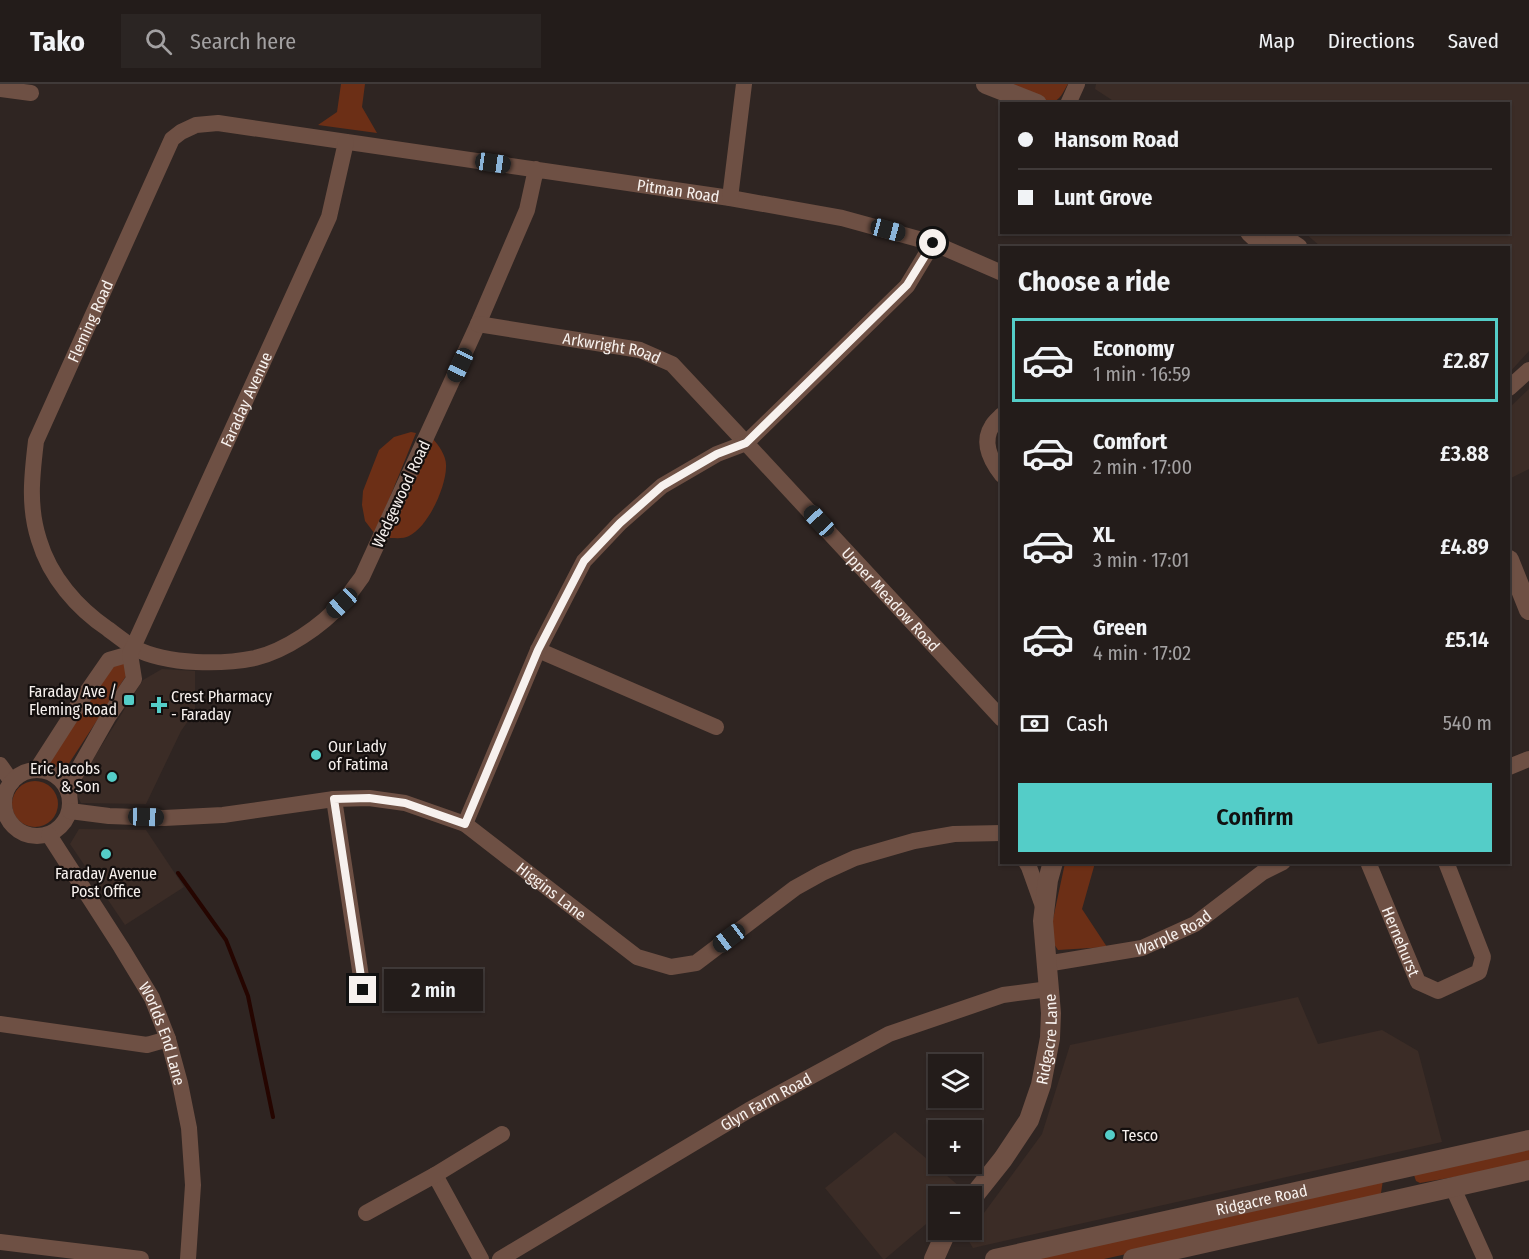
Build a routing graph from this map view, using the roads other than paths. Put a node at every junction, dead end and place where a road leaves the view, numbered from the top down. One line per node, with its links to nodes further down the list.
1 (744, 84): 10 (street)
2 (986, 84): 6 (street)
3 (1077, 84): 7 (street)
4 (0, 89): 5 (street)
5 (31, 93)
6 (1032, 102)
7 (1069, 102)
8 (346, 142): 9 (street, Pitman Road); 26 (street, Faraday Avenue); 26 (street, Fleming Road)
9 (536, 169): 10 (street, Pitman Road); 17 (street, Wedgewood Road)
10 (730, 198): 13 (street, Pitman Road)
11 (1252, 234): 14 (street)
12 (1277, 234): 15 (street)
13 (933, 243): 16 (street, Pitman Road); 21 (street)
14 (1266, 246)
15 (1295, 246)
16 (1000, 272)
17 (478, 324): 21 (street, Arkwright Road); 26 (street, Wedgewood Road)
18 (1529, 370): 19 (street)
19 (1510, 387)
20 (1000, 417): 22 (street)
21 (746, 443): 25 (street); 27 (street, Upper Meadow Road)
22 (1000, 472)
23 (1510, 563): 24 (street)
24 (1529, 610)
25 (538, 650): 28 (street); 38 (street)
26 (132, 651): 32 (street); 34 (street, Faraday Avenue)
27 (1000, 717)
28 (716, 727)
29 (1529, 759): 31 (street)
30 (0, 765): 33 (street)
31 (1510, 767)
32 (38, 769): 33 (street); 34 (street)
33 (12, 782): 36 (street)
34 (67, 789): 37 (street)
35 (334, 799): 37 (street, Higgins Lane); 38 (street, Higgins Lane); 49 (street)
36 (3, 810): 40 (street)
37 (70, 811): 40 (street)
38 (465, 824): 39 (street, Higgins Lane)
39 (1000, 833)
40 (49, 835): 51 (street, Worlds End Lane)
41 (1027, 864): 46 (street)
42 (1052, 864): 46 (street, Ridgacre Lane)
43 (1279, 864): 47 (street, Warple Road)
44 (1369, 864): 45 (street, Hernehurst)
45 (1447, 864)
46 (1044, 910): 47 (street, Ridgacre Lane)
47 (1046, 964): 48 (street, Ridgacre Lane)
48 (1049, 989): 56 (street, Ridgacre Lane); 64 (street, Glyn Farm Road)
49 (363, 990)
50 (0, 1024): 51 (street)
51 (168, 1039): 62 (street, Worlds End Lane)
52 (502, 1134): 55 (street)
53 (1529, 1140): 66 (street, Ridgacre Road)
54 (1529, 1170): 57 (street, Ridgacre Road)
55 (435, 1174): 58 (street); 63 (street)
56 (982, 1186)
57 (1453, 1188): 67 (street, Ridgacre Road); 68 (street)
58 (366, 1213)
59 (943, 1240): 65 (street)
60 (0, 1242): 61 (street)
61 (141, 1259)
62 (188, 1259)
63 (481, 1259)
64 (501, 1259)
65 (934, 1259)
66 (995, 1259)
67 (1133, 1259)
68 (1485, 1259)

